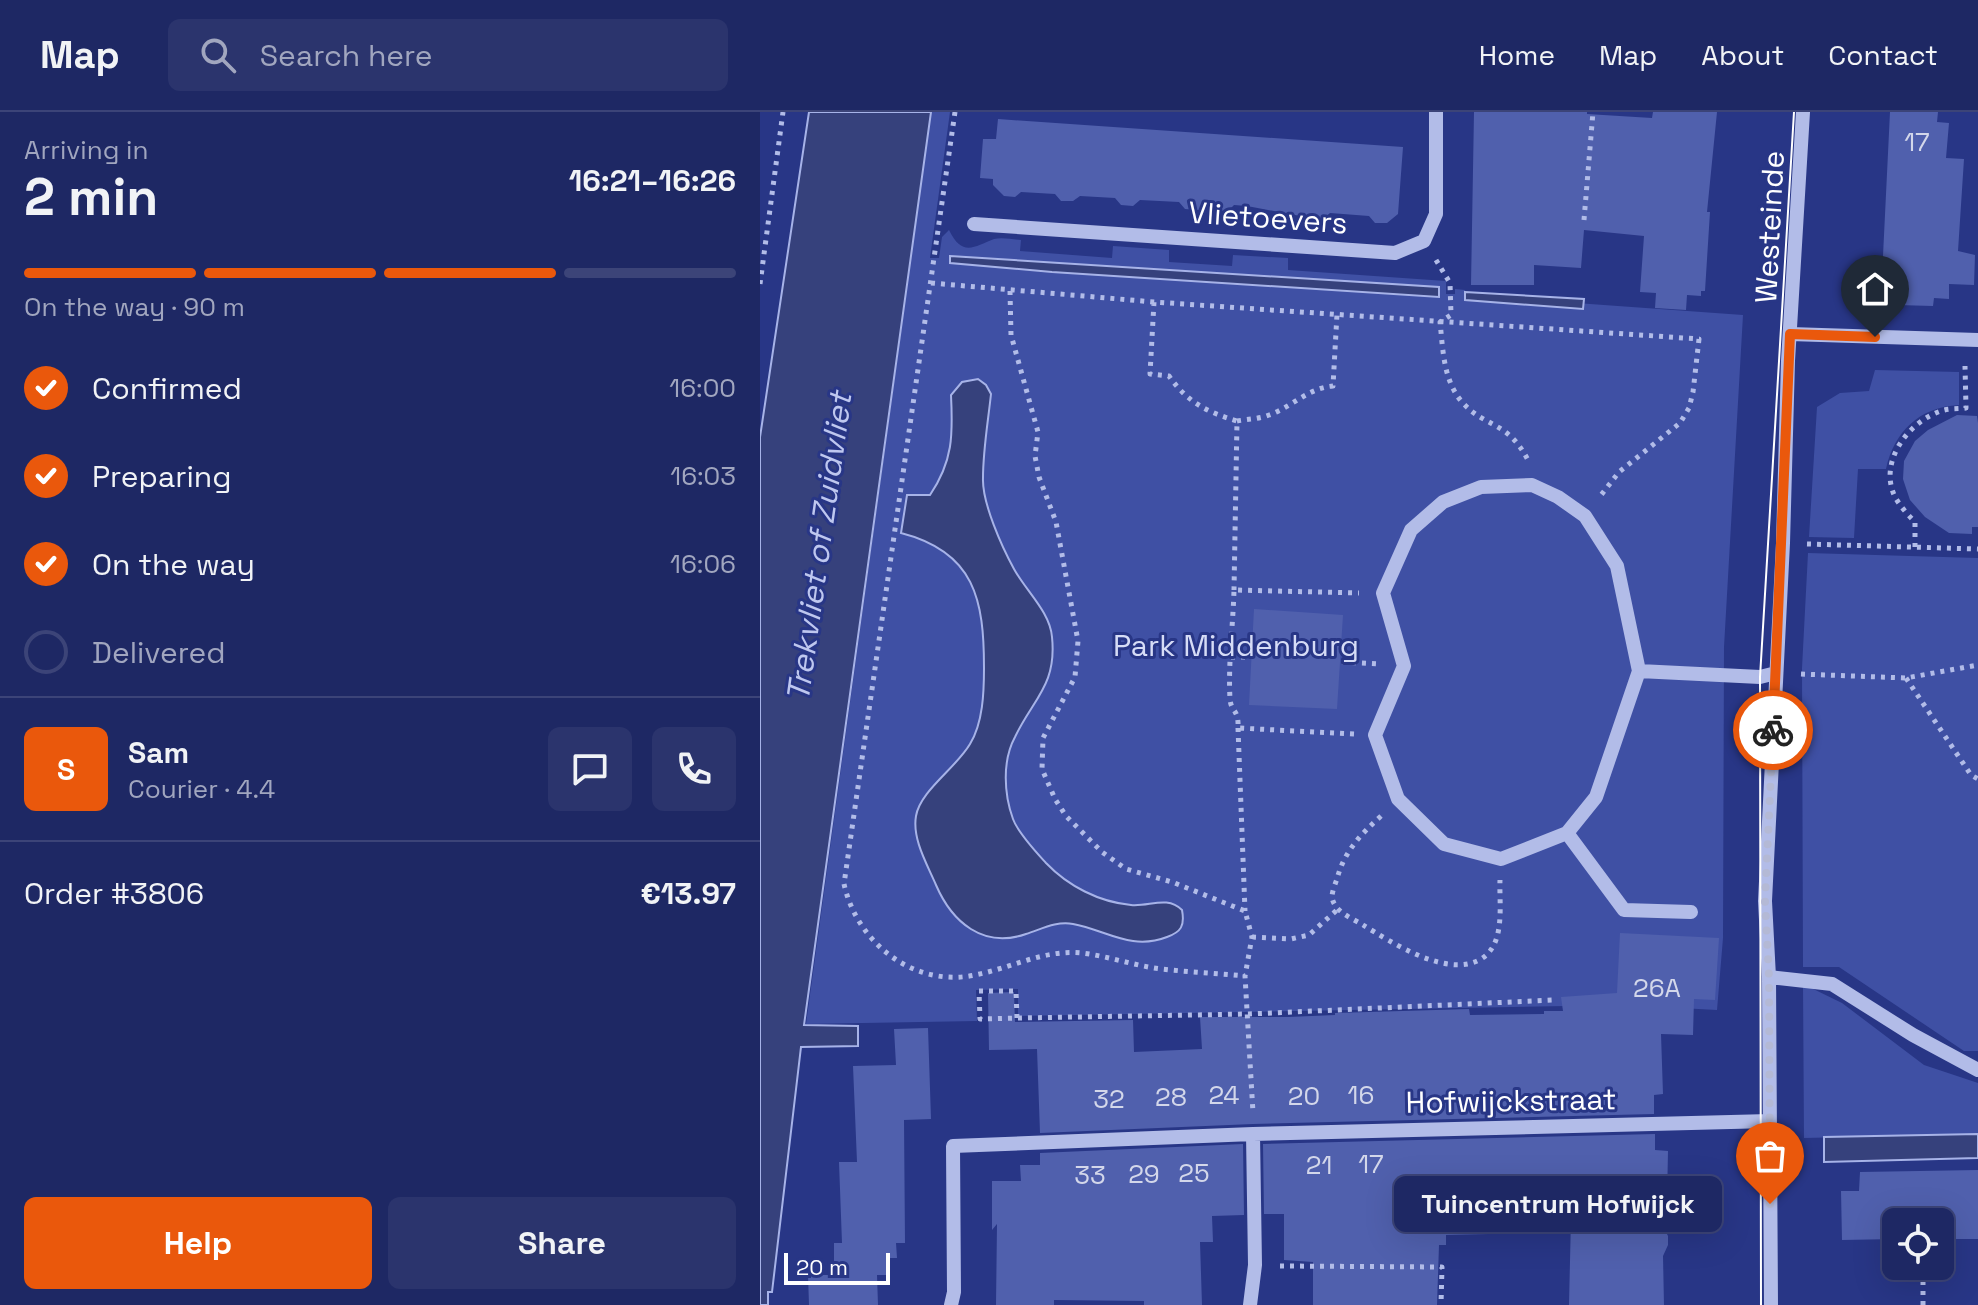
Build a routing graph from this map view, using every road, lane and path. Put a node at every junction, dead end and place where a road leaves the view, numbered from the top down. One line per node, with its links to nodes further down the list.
1 (783, 112): 10 (path)
2 (955, 112): 8 (path)
3 (1436, 112): 7 (street, Vlietoevers)
4 (1593, 112): 6 (path)
5 (1803, 112): 15 (street, Westeinde)
6 (1584, 220)
7 (974, 224)
8 (931, 283): 11 (path); 44 (path)
9 (1450, 283): 14 (path)
10 (760, 284)
11 (1010, 291): 12 (path); 41 (path)
12 (1154, 302): 13 (path); 18 (path)
13 (1337, 314): 14 (path); 18 (path)
14 (1440, 322): 19 (path); 20 (path)
15 (1790, 334): 16 (street); 21 (street, Westeinde)
16 (1978, 340)
17 (1952, 365): 22 (path)
18 (1237, 421): 24 (path)
19 (1532, 485): 20 (street); 25 (street)
20 (1585, 516): 31 (street)
21 (1783, 543): 22 (path); 32 (street, Westeinde)
22 (1915, 547): 23 (path)
23 (1978, 549)
24 (1234, 590): 25 (path); 26 (path)
25 (1383, 593): 35 (street)
26 (1231, 657): 27 (path); 34 (path)
27 (1249, 657)
28 (1342, 662): 29 (path)
29 (1371, 664)
30 (1978, 665): 33 (path)
31 (1639, 671): 32 (street); 38 (street)
32 (1776, 673): 33 (path); 45 (street, Westeinde)
33 (1906, 678): 36 (path)
34 (1238, 728): 35 (path); 41 (path)
35 (1375, 735): 37 (street)
36 (1978, 779)
37 (1398, 799): 39 (street); 40 (path)
38 (1567, 833): 39 (street); 42 (street)
39 (1501, 859): 40 (path)
40 (1338, 909): 43 (path)
41 (1245, 911): 43 (path)
42 (1691, 912)
43 (1252, 937): 44 (path)
44 (1245, 976): 47 (path)
45 (1769, 977): 49 (street); 50 (street, Westeinde)
46 (1554, 1000): 47 (path)
47 (1249, 1014): 48 (path); 51 (path)
48 (1017, 1018): 48 (path)
49 (1978, 1070)
50 (1770, 1121): 51 (street, Hofwijckstraat); 57 (street, Westeinde)
51 (1253, 1134): 52 (street); 54 (street, Hofwijckstraat)
52 (1255, 1265): 55 (street); 56 (path)
53 (1923, 1280): 58 (path)
54 (951, 1305)
55 (1250, 1305)
56 (1441, 1305)
57 (1771, 1305)
58 (1923, 1305)

